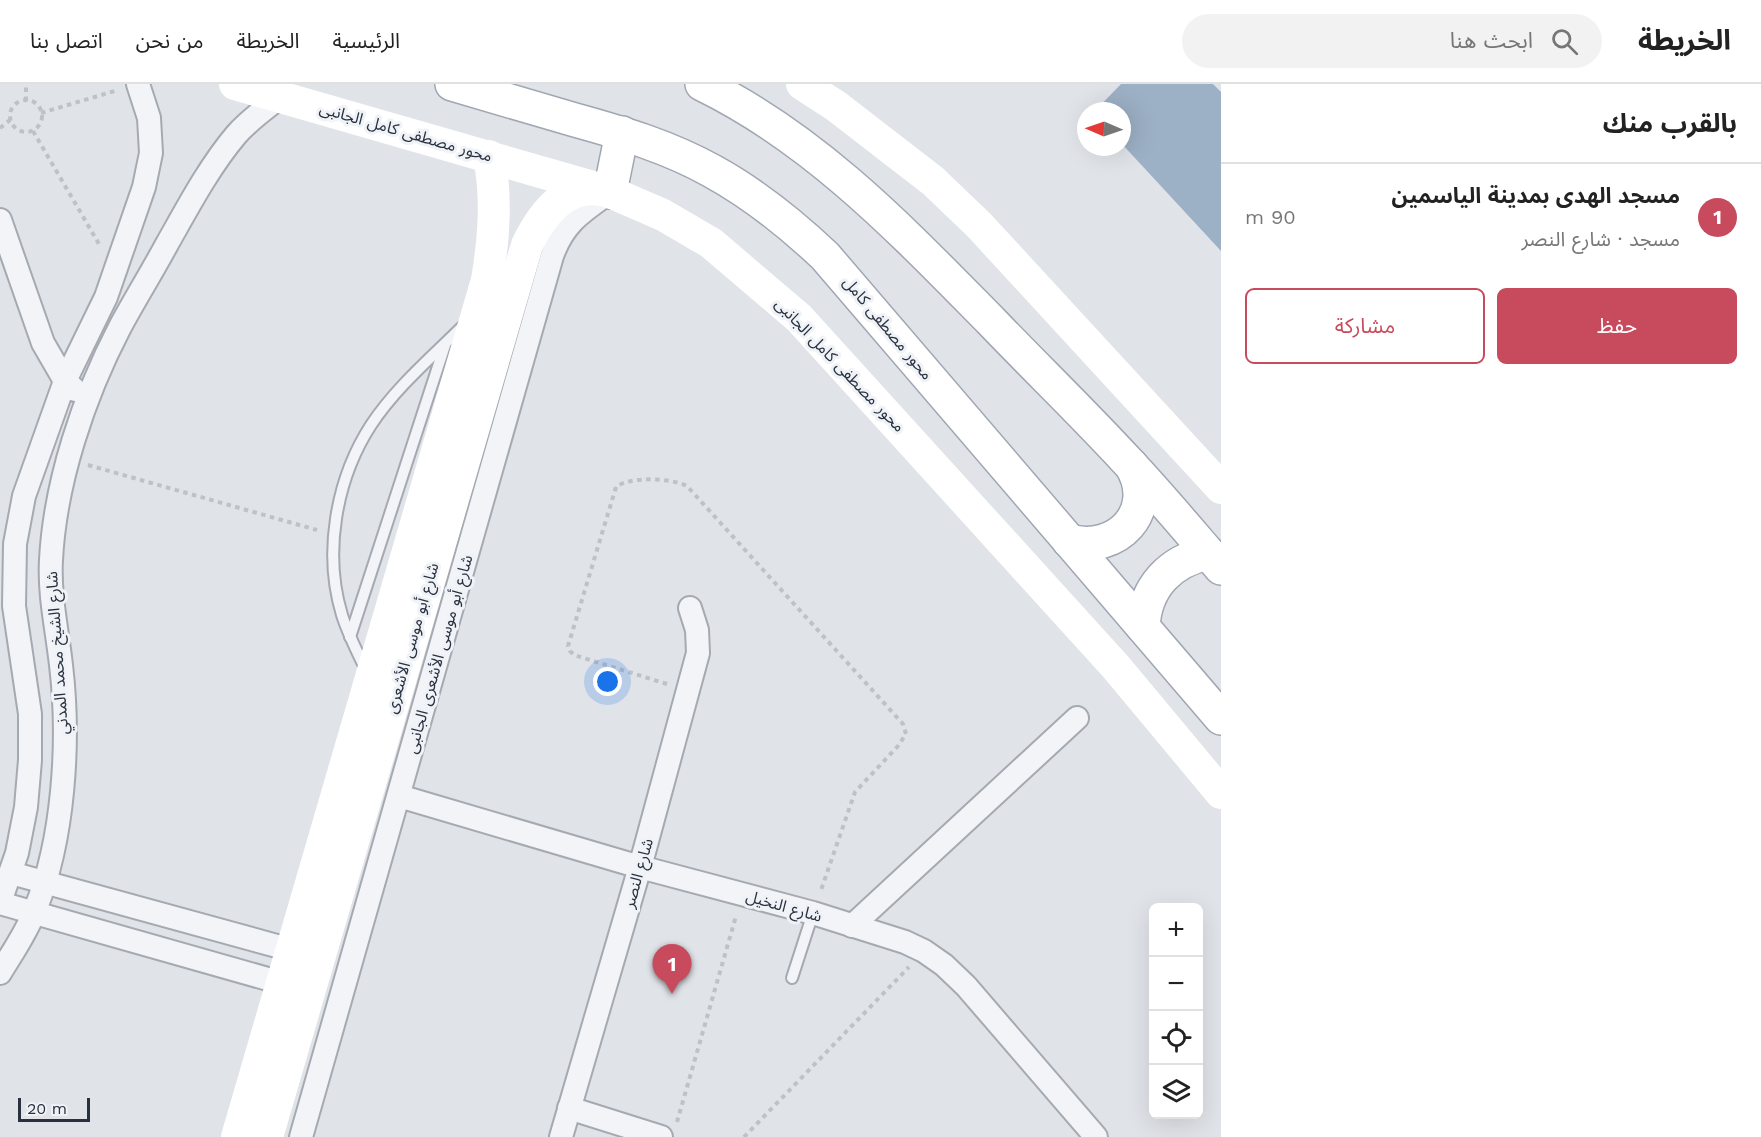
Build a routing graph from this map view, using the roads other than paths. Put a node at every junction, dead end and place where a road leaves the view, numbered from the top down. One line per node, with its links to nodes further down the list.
1 (138, 84): 13 (street, شارع الشيخ محمد المدني)
2 (235, 84): 6 (street, محور مصطفى كامل الجانبى)
3 (452, 84): 7 (main road, محور مصطفى كامل)
4 (702, 84): 15 (main road)
5 (802, 84): 16 (street)
6 (280, 97): 8 (street, محور مصطفى كامل الجانبى); 14 (street, شارع الشيخ محمد المدني)
7 (622, 133): 9 (main road); 17 (main road, محور مصطفى كامل)
8 (489, 156): 9 (street, محور مصطفى كامل الجانبى); 11 (street, شارع أبو موسى الأشعرى)
9 (610, 192): 25 (street, محور مصطفى كامل الجانبى); 26 (street, شارع أبو موسى الأشعرى الجانبى); 34 (street, شارع أبو موسى الأشعرى)
10 (0, 220): 13 (street)
11 (477, 311): 12 (lane); 22 (street, شارع أبو موسى الأشعرى)
12 (446, 342): 21 (lane); 21 (lane)
13 (65, 381): 14 (street); 28 (street, شارع الشيخ محمد المدني)
14 (88, 401): 29 (street, شارع الشيخ محمد المدني)
15 (1129, 462): 17 (main road); 18 (main road)
16 (1221, 488)
17 (1069, 541): 20 (main road, محور مصطفى كامل)
18 (1215, 561): 20 (main road)
19 (690, 608): 27 (street, شارع النصر)
20 (1143, 627): 24 (main road, محور مصطفى كامل)
21 (350, 637): 22 (lane)
22 (371, 680): 34 (street, شارع أبو موسى الأشعرى)
23 (1077, 718): 33 (street)
24 (1221, 718)
25 (1221, 793)
26 (399, 796): 27 (street, شارع النخيل); 42 (street, شارع أبو موسى الأشعرى الجانبى)
27 (640, 867): 32 (street, شارع النخيل); 38 (street, شارع النصر)
28 (11, 873): 29 (street); 30 (street, شارع الشيخ محمد المدني)
29 (45, 882): 31 (street, شارع الشيخ محمد المدني); 34 (street)
30 (0, 903): 31 (street)
31 (35, 912): 35 (street, شارع الشيخ محمد المدني); 37 (street)
32 (813, 913): 33 (street, شارع النخيل); 36 (lane)
33 (852, 926): 44 (street, شارع النخيل)
34 (305, 954): 37 (street, شارع أبو موسى الأشعرى)
35 (0, 973)
36 (792, 978)
37 (295, 987): 40 (street, شارع أبو موسى الأشعرى); 41 (street, شارع أبو موسى الأشعرى)
38 (569, 1108): 39 (street); 43 (street, شارع النصر)
39 (668, 1132)
40 (237, 1137)
41 (267, 1137)
42 (301, 1137)
43 (561, 1137)
44 (1095, 1137)

